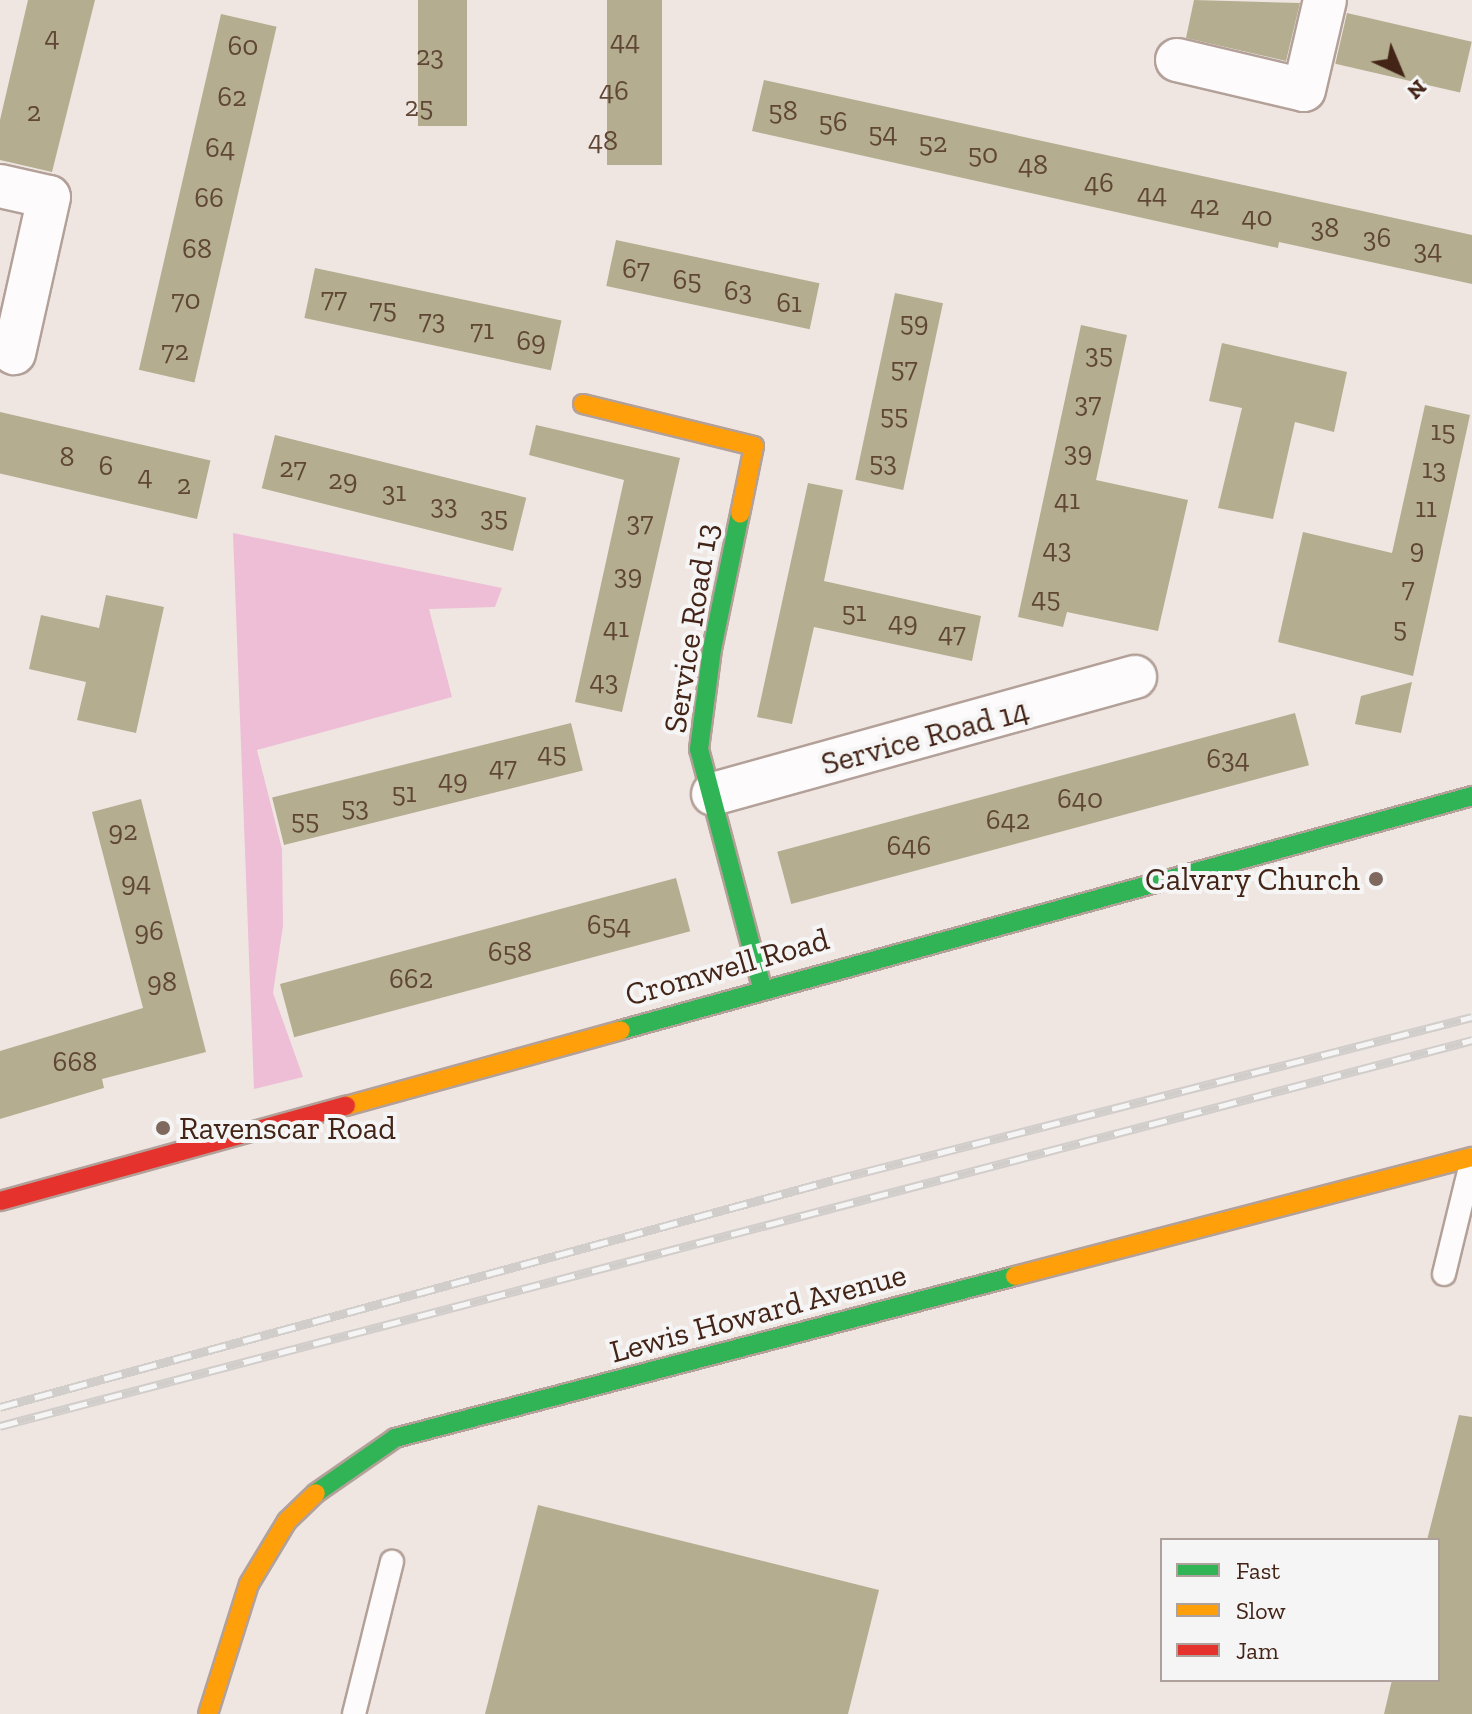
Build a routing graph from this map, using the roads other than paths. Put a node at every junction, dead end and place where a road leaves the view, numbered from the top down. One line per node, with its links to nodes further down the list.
1 (1325, 0): 2 (street)
2 (1177, 60)
3 (0, 186): 4 (street)
4 (14, 353)
5 (583, 404): 7 (street, Service Road 13)
6 (1135, 677): 7 (street, Service Road 14)
7 (713, 794): 9 (street, Service Road 13)
8 (1472, 796): 9 (street, Cromwell Road)
9 (762, 988): 11 (street, Cromwell Road)
10 (1472, 1158): 12 (lane); 14 (street, Lewis Howard Avenue)
11 (0, 1201)
12 (1444, 1274)
13 (392, 1562): 15 (lane)
14 (208, 1714)
15 (354, 1714)

